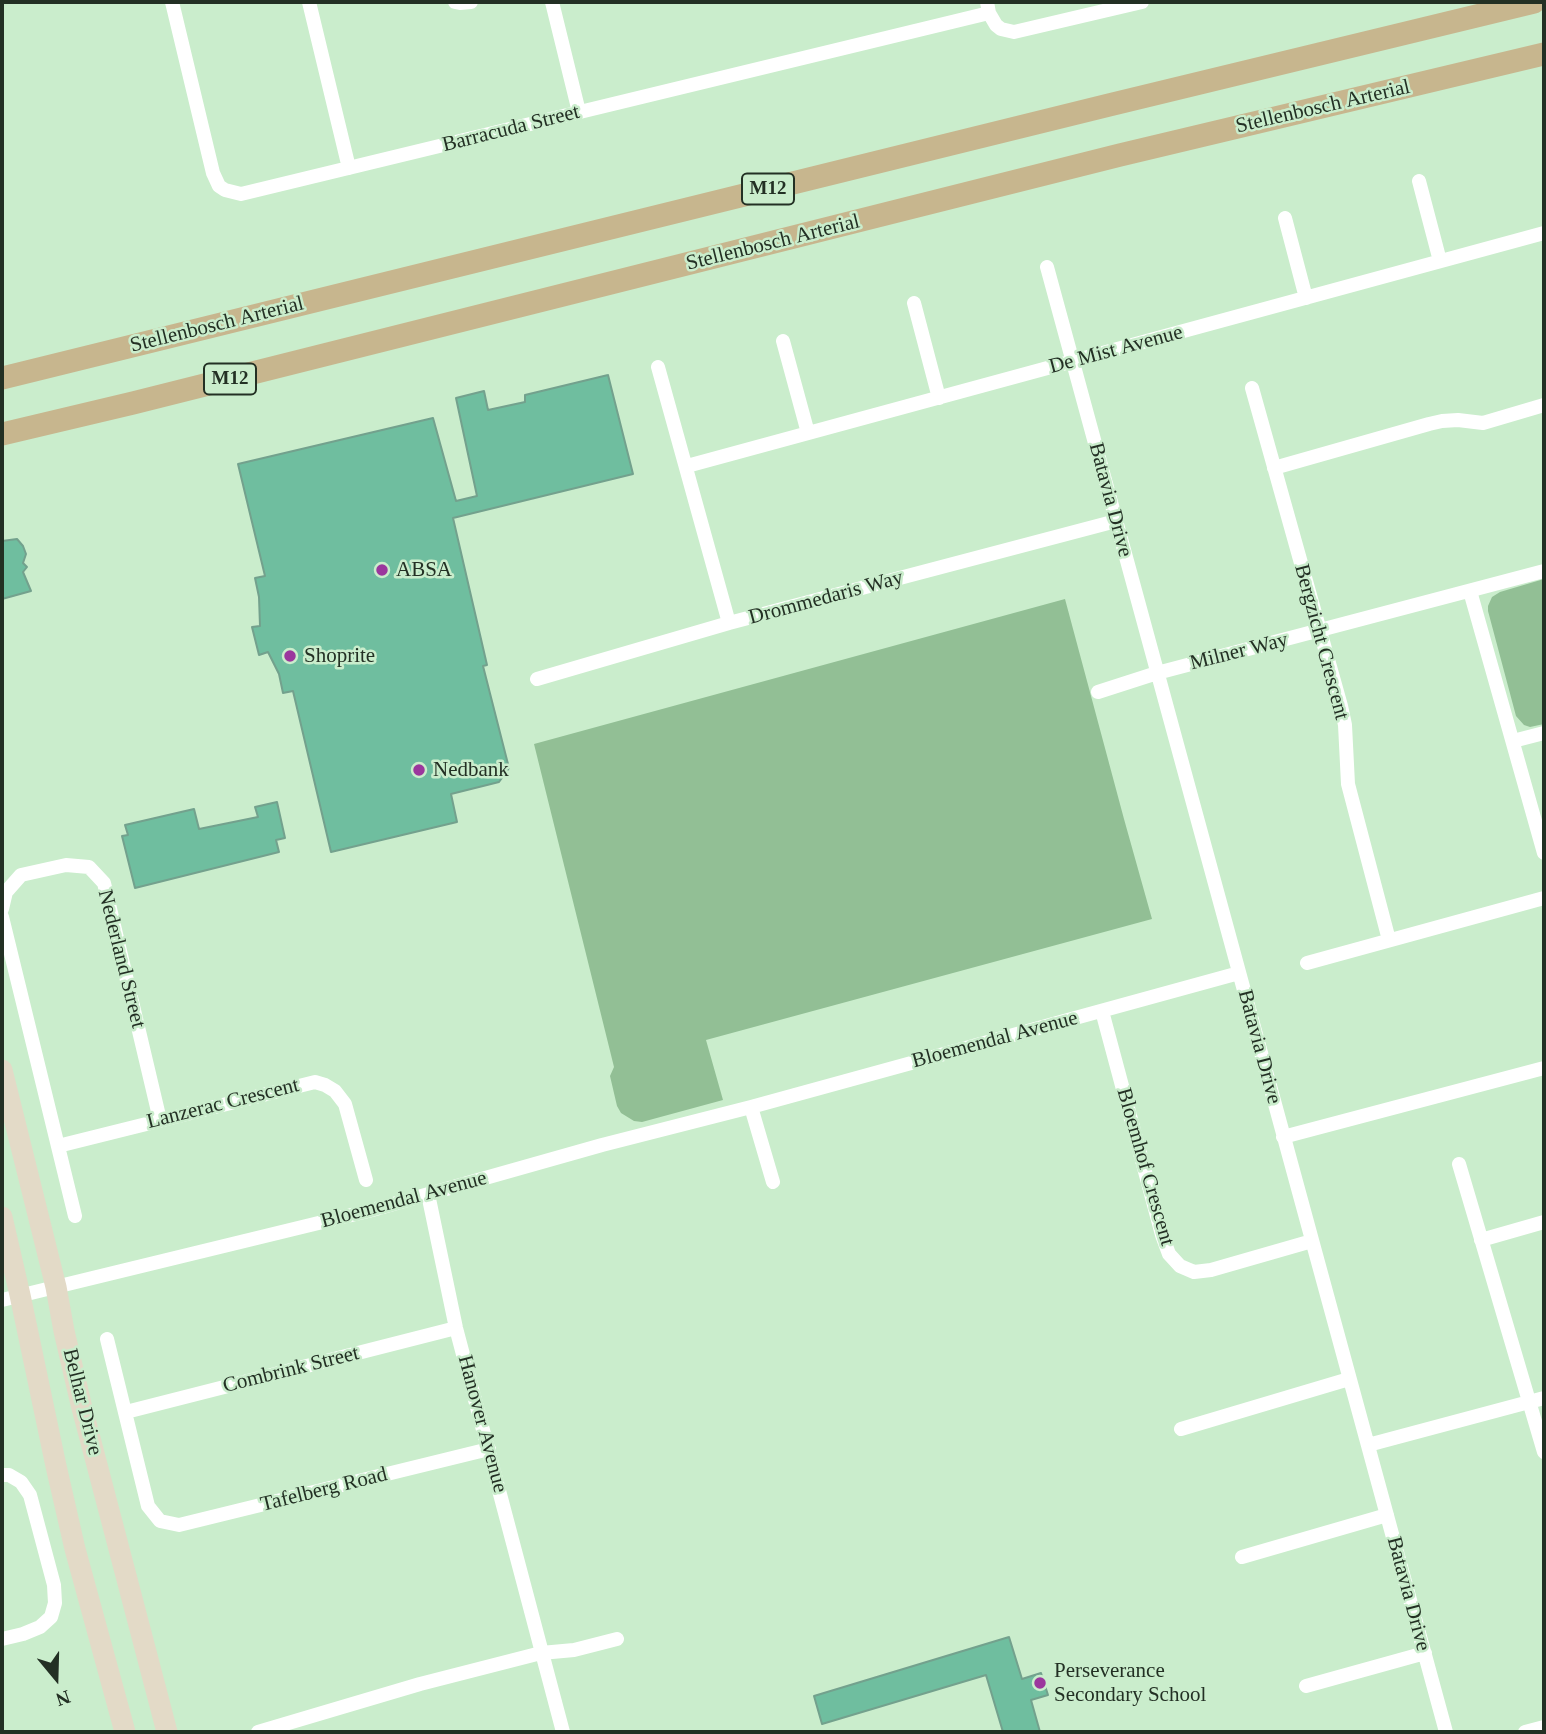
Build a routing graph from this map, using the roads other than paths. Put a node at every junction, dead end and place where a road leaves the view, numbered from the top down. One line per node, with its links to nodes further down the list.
1 (172, 2): 11 (street, Barracuda Street)
2 (309, 2): 11 (street)
3 (455, 2): 4 (street)
4 (471, 2)
5 (552, 2): 10 (street)
6 (1142, 2): 8 (street)
7 (1534, 2): 22 (main road, Stellenbosch Arterial / M12)
8 (988, 7): 10 (street, Barracuda Street)
9 (1544, 54): 27 (main road, Stellenbosch Arterial / M12)
10 (579, 112): 11 (street, Barracuda Street)
11 (349, 168)
12 (1419, 181): 15 (street)
13 (1285, 218): 17 (street)
14 (1544, 235): 15 (street, De Mist Avenue)
15 (1440, 261): 17 (street, De Mist Avenue)
16 (1046, 267): 20 (street, Batavia Drive)
17 (1306, 298): 20 (street, De Mist Avenue)
18 (914, 303): 24 (street)
19 (783, 341): 26 (street)
20 (1072, 361): 24 (street, De Mist Avenue); 30 (street, Batavia Drive)
21 (658, 367): 28 (street)
22 (2, 378)
23 (1252, 388): 29 (street, Bergzicht Crescent)
24 (939, 398): 26 (street, De Mist Avenue)
25 (1544, 405): 29 (street)
26 (808, 433): 28 (street, De Mist Avenue)
27 (7, 434)
28 (687, 466): 33 (street)
29 (1274, 468): 34 (street, Bergzicht Crescent)
30 (1116, 521): 33 (street, Drommedaris Way); 35 (street, Batavia Drive)
31 (1544, 571): 32 (street, Milner Way)
32 (1470, 591): 34 (street, Milner Way); 39 (street)
33 (729, 624): 36 (street, Drommedaris Way)
34 (1319, 631): 35 (street, Milner Way); 44 (street, Bergzicht Crescent)
35 (1157, 673): 37 (street, Milner Way); 46 (street, Batavia Drive)
36 (537, 679)
37 (1098, 692)
38 (1544, 733): 39 (street)
39 (1513, 741): 40 (street)
40 (1544, 853)
41 (1544, 898): 44 (street)
42 (2, 909): 51 (street, Nederland Street)
43 (2, 917): 53 (street)
44 (1389, 940): 45 (street)
45 (1307, 963)
46 (1239, 973): 47 (street, Bloemendal Avenue); 52 (street, Batavia Drive)
47 (1102, 1011): 50 (street, Bloemendal Avenue); 62 (street, Bloemhof Crescent)
48 (1544, 1068): 52 (street)
49 (2, 1070): 63 (main road, Belhar Drive)
50 (751, 1107): 56 (street); 57 (street, Bloemendal Avenue)
51 (160, 1120): 53 (street, Lanzerac Crescent); 55 (street, Lanzerac Crescent)
52 (1283, 1138): 62 (street, Batavia Drive)
53 (58, 1146): 58 (street)
54 (1459, 1164): 61 (street)
55 (366, 1180)
56 (773, 1182)
57 (428, 1194): 63 (street, Bloemendal Avenue); 65 (street, Hanover Avenue)
58 (75, 1216)
59 (2, 1217): 64 (main road, Belhar Drive)
60 (1544, 1222): 61 (street)
61 (1481, 1240): 68 (street)
62 (1312, 1241): 67 (street, Batavia Drive)
63 (56, 1287): 64 (street, Bloemendal Avenue); 84 (main road, Belhar Drive)
64 (11, 1297): 83 (main road, Belhar Drive)
65 (456, 1328): 69 (street, Combrink Street); 72 (street, Hanover Avenue)
66 (107, 1339): 69 (street)
67 (1349, 1379): 70 (street); 71 (street, Batavia Drive)
68 (1537, 1399): 71 (street); 73 (street)
69 (126, 1412): 72 (street, Tafelberg Road)
70 (1181, 1429)
71 (1368, 1446): 75 (street, Batavia Drive)
72 (489, 1449): 79 (street, Hanover Avenue)
73 (1544, 1452)
74 (2, 1475): 77 (street)
75 (1387, 1515): 76 (street); 80 (street, Batavia Drive)
76 (1242, 1557)
77 (2, 1639)
78 (617, 1639): 79 (street)
79 (541, 1653): 85 (street); 86 (street, Hanover Avenue)
80 (1425, 1653): 81 (street); 87 (street, Batavia Drive)
81 (1306, 1686)
82 (1544, 1727): 88 (street)
83 (125, 1732)
84 (167, 1732)
85 (258, 1732)
86 (563, 1732)
87 (1446, 1732)
88 (1525, 1732)

